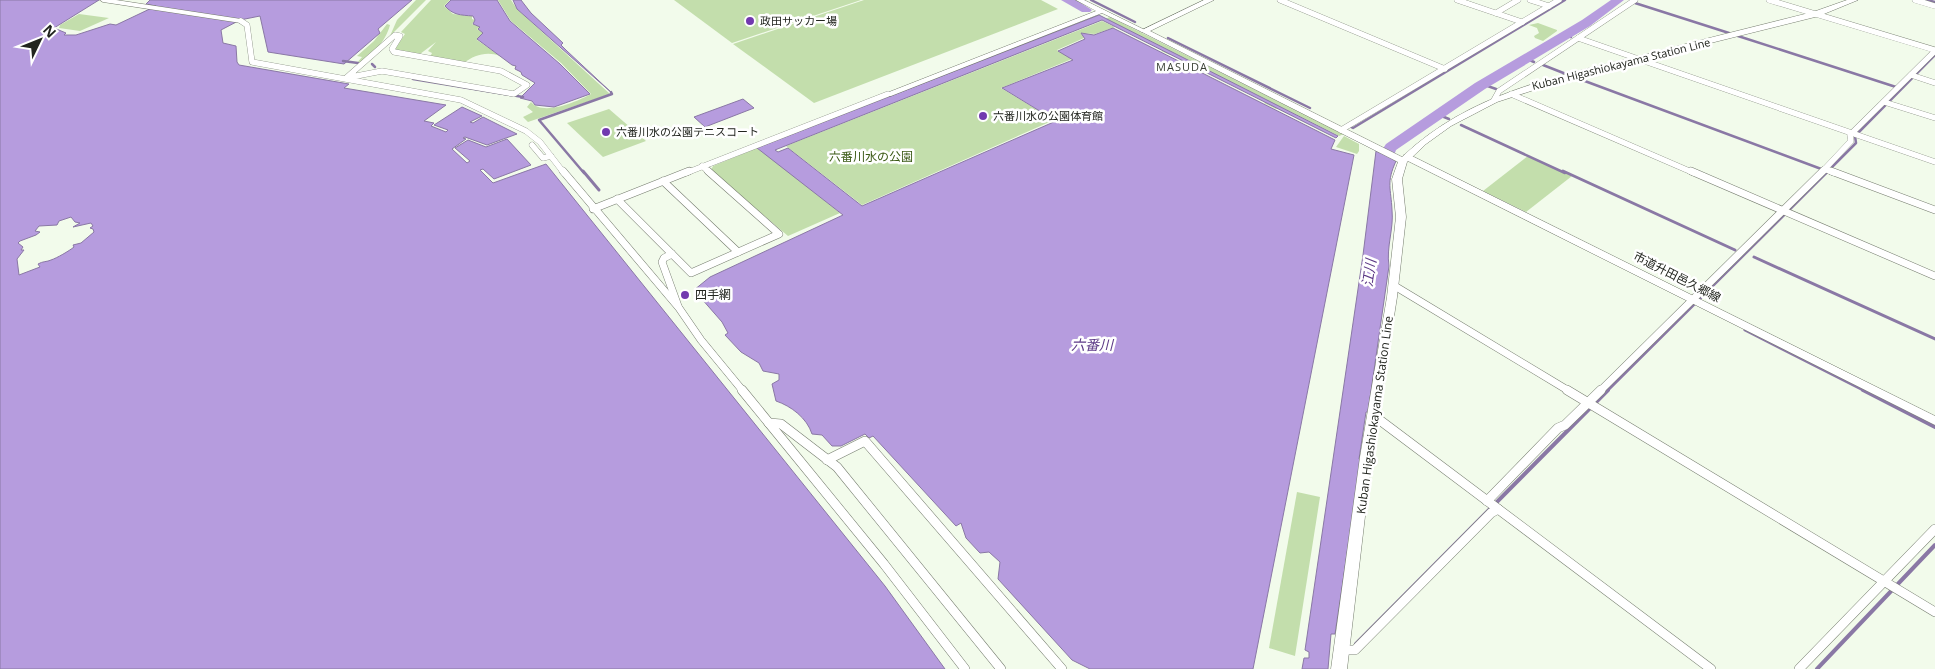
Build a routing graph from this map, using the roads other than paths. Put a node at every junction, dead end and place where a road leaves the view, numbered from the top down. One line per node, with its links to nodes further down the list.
1 (104, 0): 18 (street)
2 (1079, 0): 15 (street)
3 (1210, 0): 20 (main road)
4 (1280, 0): 24 (street)
5 (1457, 0): 16 (street)
6 (1518, 0): 16 (street)
7 (1530, 0): 13 (street)
8 (1559, 0): 13 (street)
9 (1635, 0): 21 (street)
10 (1769, 0): 17 (street)
11 (1854, 0): 17 (main road, Kuban Higashiokayama Station Line)
12 (1915, 0): 14 (street)
13 (1549, 6): 19 (street)
14 (1935, 6)
15 (1102, 12): 20 (street); 28 (street)
16 (1496, 13): 19 (street)
17 (1816, 14): 22 (street); 23 (main road, Kuban Higashiokayama Station Line)
18 (241, 21): 26 (street)
19 (1522, 22): 24 (street)
20 (1144, 31): 33 (main road)
21 (1578, 38): 23 (street); 30 (street)
22 (1935, 51): 25 (street)
23 (1638, 58): 29 (main road, Kuban Higashiokayama Station Line); 34 (street)
24 (1445, 69): 33 (street)
25 (1913, 76): 27 (street); 31 (street)
26 (346, 78): 26 (street); 36 (street)
27 (1935, 83)
28 (888, 94): 39 (street)
29 (1511, 94): 30 (main road, Kuban Higashiokayama Station Line); 45 (street)
30 (1494, 100): 37 (main road, Kuban Higashiokayama Station Line)
31 (1886, 102): 32 (street); 34 (street)
32 (1935, 118)
33 (1341, 130): 37 (main road)
34 (1854, 134): 38 (street); 40 (street)
35 (532, 146): 36 (street)
36 (550, 156): 43 (street)
37 (1402, 158): 49 (main road, Kuban Higashiokayama Station Line); 50 (street, 市道升田邑久郷線)
38 (1935, 162)
39 (702, 166): 41 (street); 46 (street)
40 (1826, 170): 44 (street); 45 (street)
41 (664, 181): 42 (street); 46 (street)
42 (617, 199): 43 (street); 47 (street)
43 (593, 209): 51 (street)
44 (1935, 210)
45 (1785, 212): 48 (street); 50 (street)
46 (738, 252): 47 (street)
47 (672, 254): 51 (street)
48 (1935, 276)
49 (1393, 284): 52 (street); 53 (main road, Kuban Higashiokayama Station Line)
50 (1696, 300): 52 (street); 54 (street, 市道升田邑久郷線)
51 (678, 308): 55 (street)
52 (1592, 403): 57 (street); 59 (street)
53 (1373, 415): 57 (street); 61 (main road, Kuban Higashiokayama Station Line)
54 (1935, 421)
55 (769, 423): 56 (street); 62 (street)
56 (827, 460): 63 (street); 64 (street)
57 (1493, 505): 61 (street); 66 (street)
58 (1935, 529): 59 (street)
59 (1891, 585): 60 (street); 67 (street)
60 (1935, 612)
61 (1340, 650): 65 (main road, Kuban Higashiokayama Station Line)
62 (965, 669)
63 (1001, 669)
64 (1062, 669)
65 (1339, 669)
66 (1711, 669)
67 (1799, 669)

